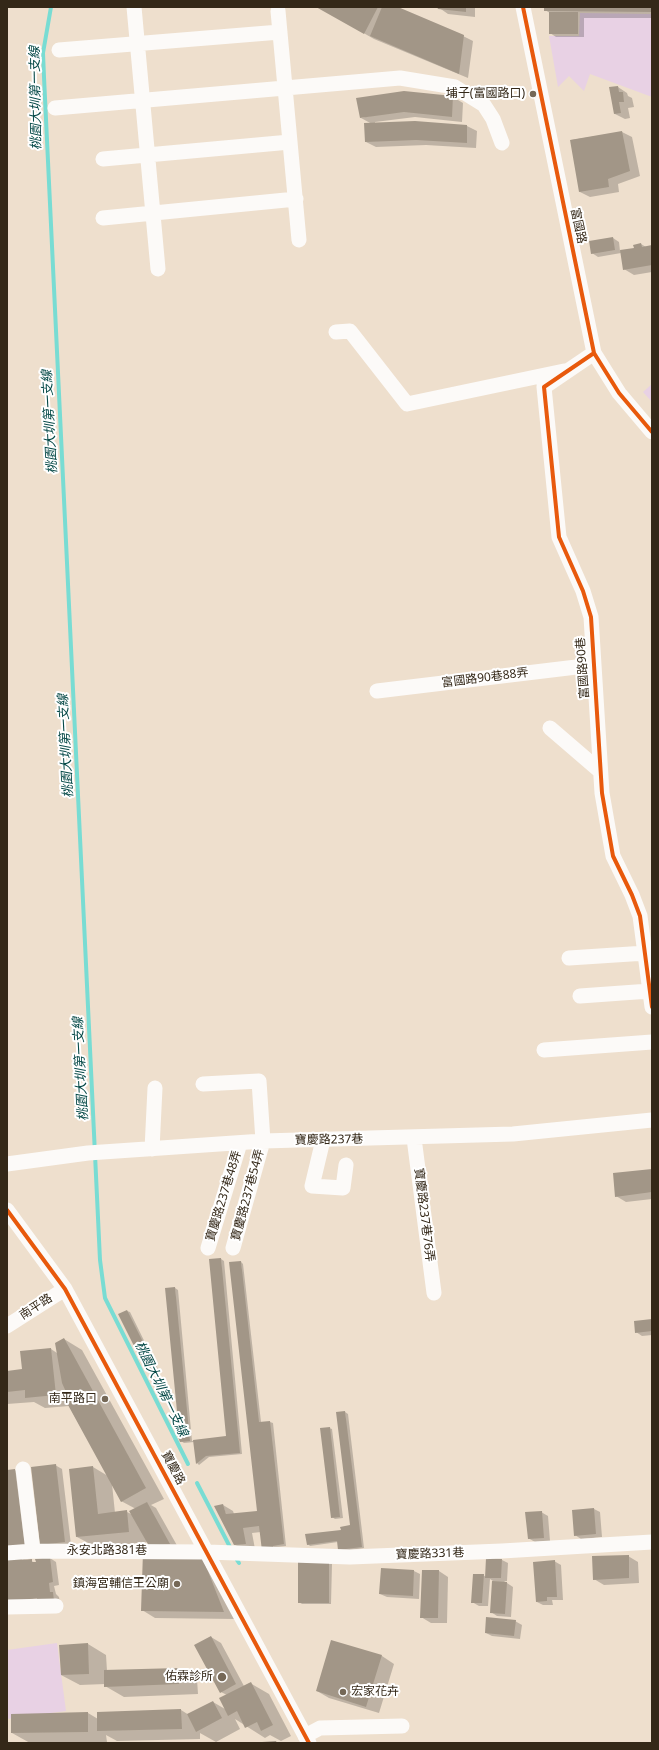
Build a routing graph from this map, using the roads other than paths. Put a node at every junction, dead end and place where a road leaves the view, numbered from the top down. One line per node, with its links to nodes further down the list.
1 (134, 7): 5 (street)
2 (523, 7): 20 (street, 富國路)
3 (278, 12): 4 (street)
4 (280, 32): 5 (street); 7 (street)
5 (136, 44): 6 (street); 8 (street)
6 (59, 50)
7 (285, 88): 8 (street); 10 (street); 11 (street)
8 (141, 100): 9 (street); 12 (street)
9 (56, 108)
10 (290, 142): 12 (street); 14 (street)
11 (502, 143)
12 (146, 154): 13 (street); 15 (street)
13 (102, 159)
14 (296, 199): 15 (street); 17 (street)
15 (152, 213): 16 (street); 18 (street)
16 (103, 218)
17 (299, 240)
18 (158, 269)
19 (336, 332): 21 (street)
20 (594, 353): 21 (street, 富國路90巷); 22 (street, 富國路)
21 (571, 369): 23 (street, 富國路90巷)
22 (652, 432)
23 (593, 665): 24 (street, 富國路90巷88弄); 26 (street, 富國路90巷)
24 (377, 692)
25 (550, 728): 26 (street)
26 (600, 771): 27 (street, 富國路90巷)
27 (649, 952): 28 (street); 29 (street, 富國路90巷)
28 (568, 958)
29 (650, 991): 30 (street); 31 (street, 富國路90巷)
30 (580, 996)
31 (652, 1007)
32 (652, 1042): 33 (street)
33 (544, 1050)
34 (203, 1084): 39 (street, 寶慶路237巷54弄)
35 (155, 1088): 41 (street)
36 (652, 1120): 37 (street, 寶慶路237巷)
37 (414, 1138): 38 (street, 寶慶路237巷); 48 (street, 寶慶路237巷76弄)
38 (323, 1140): 39 (street, 寶慶路237巷); 43 (street)
39 (262, 1141): 40 (street, 寶慶路237巷); 46 (street, 寶慶路237巷54弄)
40 (240, 1143): 41 (street, 寶慶路237巷); 45 (street, 寶慶路237巷48弄)
41 (152, 1149): 42 (street, 寶慶路237巷)
42 (7, 1164)
43 (346, 1165)
44 (7, 1210): 47 (street, 寶慶路)
45 (208, 1248)
46 (233, 1248)
47 (65, 1289): 49 (street, 南平路); 53 (street, 寶慶路)
48 (434, 1293)
49 (7, 1326)
50 (23, 1468): 52 (street)
51 (652, 1542): 53 (street, 寶慶路331巷)
52 (33, 1551): 53 (street, 永安北路381巷); 54 (street, 永安北路381巷)
53 (207, 1552): 58 (street, 寶慶路)
54 (7, 1553)
55 (56, 1606): 56 (street)
56 (7, 1607)
57 (402, 1726): 58 (street)
58 (307, 1739)

